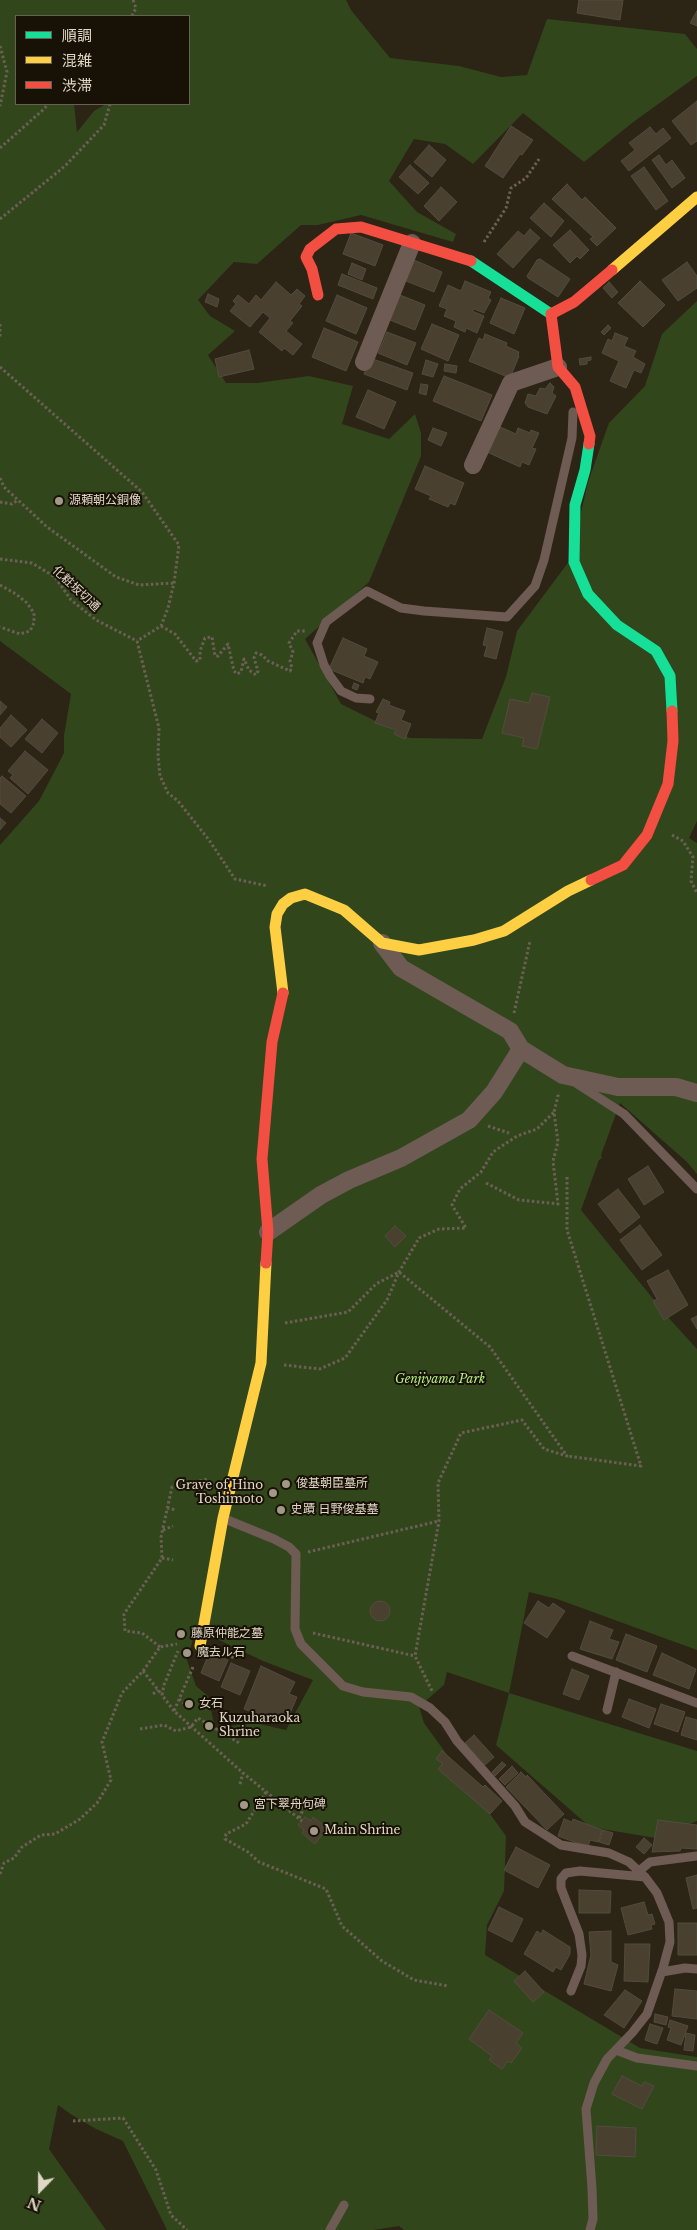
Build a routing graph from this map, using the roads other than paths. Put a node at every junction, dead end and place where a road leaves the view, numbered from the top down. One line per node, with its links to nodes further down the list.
1 (697, 197): 4 (street)
2 (412, 243): 3 (street); 4 (street); 5 (street)
3 (318, 295)
4 (550, 314): 6 (street)
5 (364, 362)
6 (558, 367): 7 (street); 8 (street)
7 (575, 387): 9 (lane); 10 (street)
8 (473, 465)
9 (370, 699)
10 (382, 943): 11 (street); 15 (street)
11 (521, 1049): 12 (street); 15 (street)
12 (563, 1075): 13 (street); 14 (lane)
13 (697, 1093)
14 (697, 1190)
15 (268, 1232): 16 (street)
16 (223, 1518): 17 (street); 23 (lane)
17 (200, 1646)
18 (572, 1656): 19 (lane)
19 (616, 1672): 20 (lane); 21 (lane)
20 (697, 1703)
21 (607, 1710)
22 (697, 1856): 23 (lane)
23 (642, 1874): 25 (lane); 26 (lane)
24 (697, 1968): 25 (lane)
25 (662, 1972): 27 (lane)
26 (571, 1991)
27 (616, 2050): 28 (lane); 31 (lane)
28 (697, 2066)
29 (344, 2205): 30 (lane)
30 (330, 2230)
31 (590, 2230)

